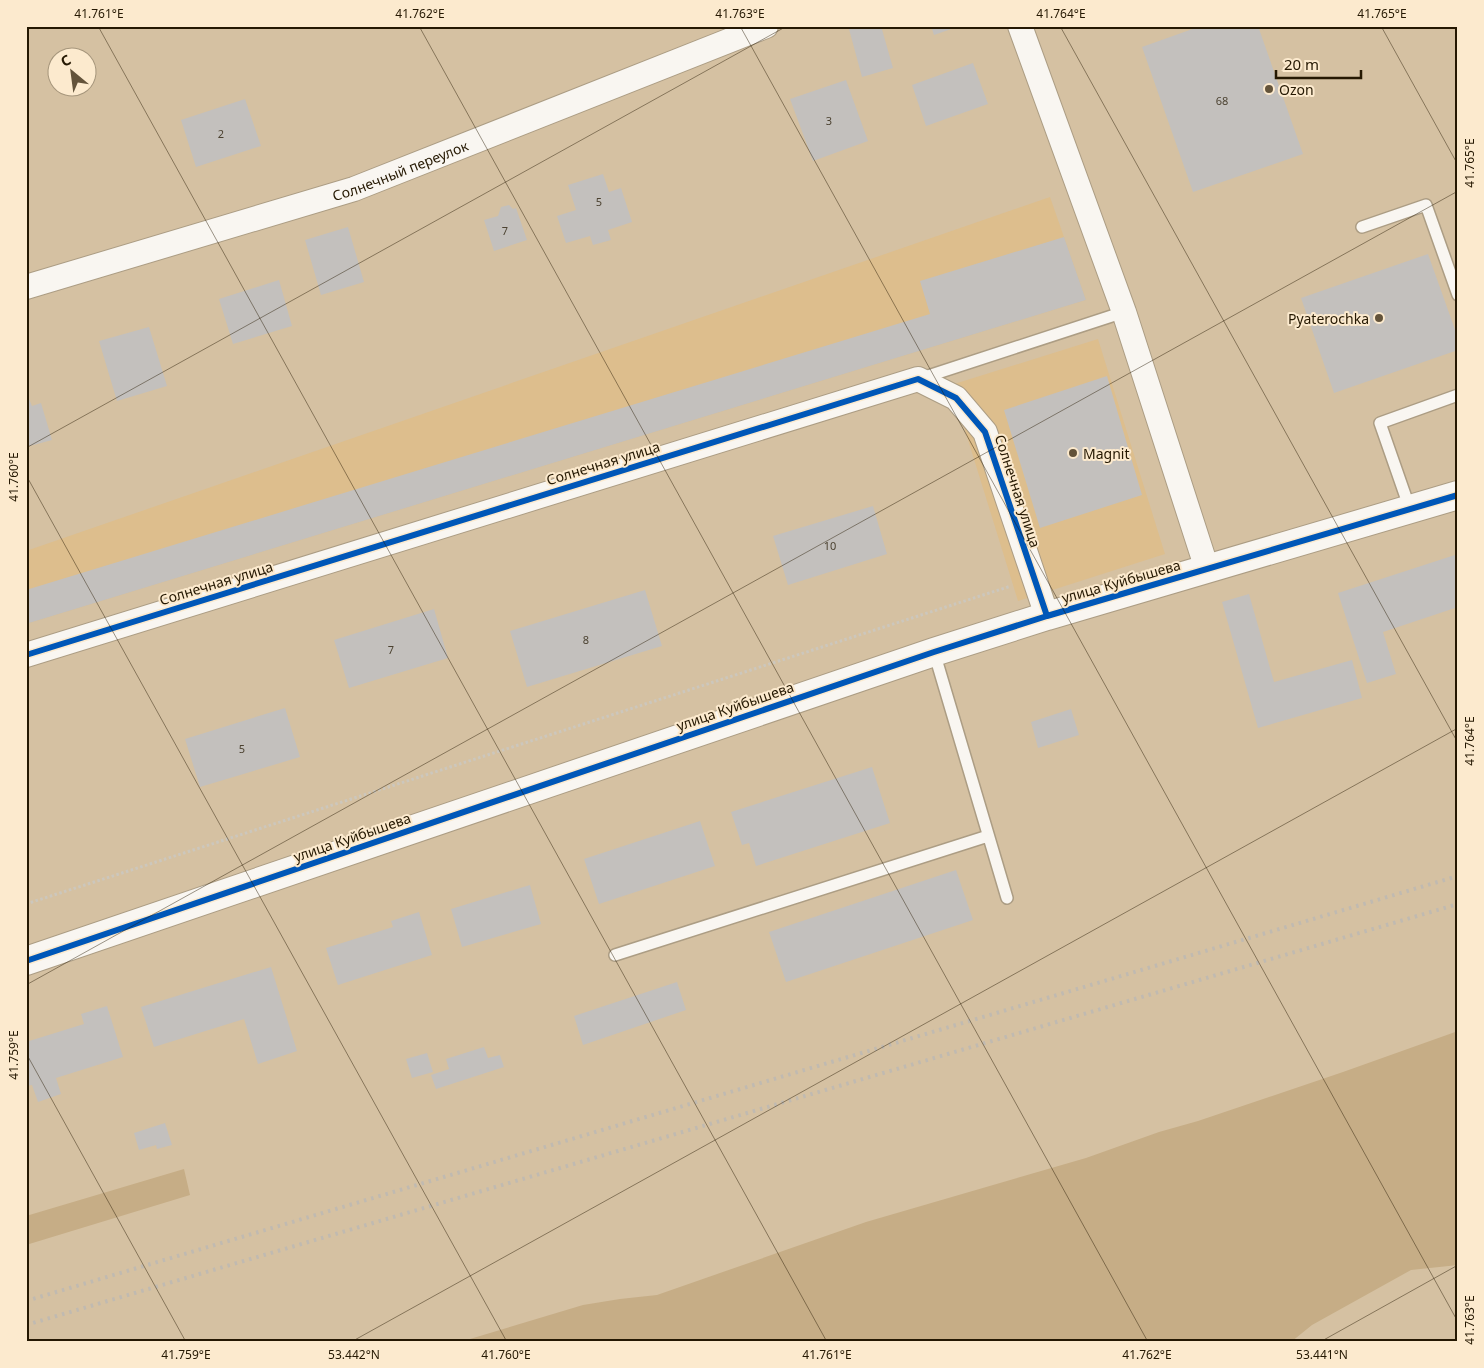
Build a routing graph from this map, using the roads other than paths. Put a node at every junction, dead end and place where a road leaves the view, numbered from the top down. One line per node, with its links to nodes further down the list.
1 (766, 26): 4 (street, Солнечный переулок)
2 (1020, 26): 6 (street)
3 (1362, 227): 5 (lane)
4 (26, 287)
5 (1458, 296)
6 (1124, 312): 7 (lane); 11 (street)
7 (918, 379): 12 (street, Солнечная улица); 14 (street, Солнечная улица)
8 (1458, 395): 10 (lane)
9 (1458, 495): 10 (street, улица Куйбышева)
10 (1410, 509): 11 (street, улица Куйбышева)
11 (1207, 569): 12 (street, улица Куйбышева)
12 (1046, 616): 13 (street, улица Куйбышева)
13 (934, 652): 15 (lane); 18 (street, улица Куйбышева)
14 (26, 655)
15 (988, 836): 16 (lane); 17 (lane)
16 (1007, 898)
17 (616, 955)
18 (26, 961)

